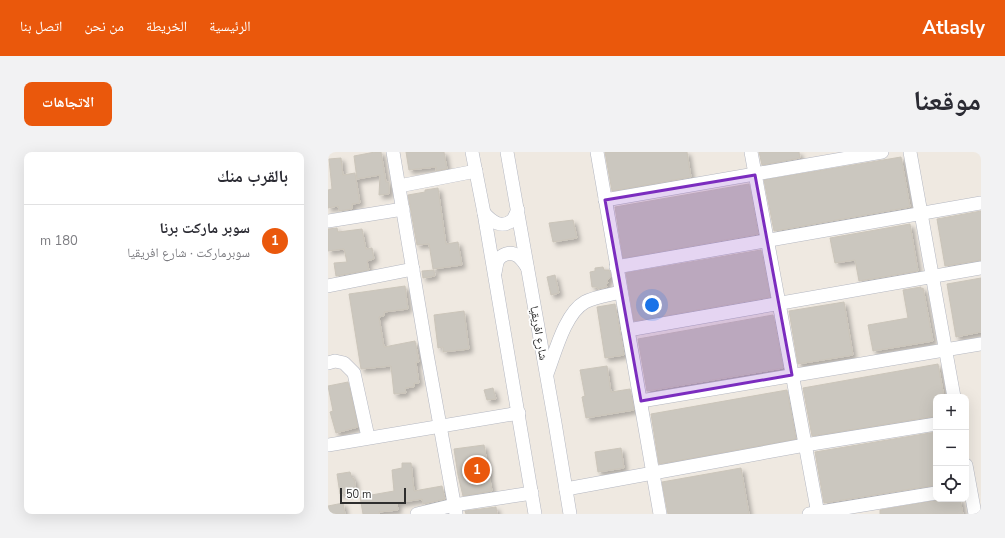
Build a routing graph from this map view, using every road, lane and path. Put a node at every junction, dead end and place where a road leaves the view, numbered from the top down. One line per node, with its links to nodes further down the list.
1 (393, 152): 10 (street)
2 (472, 152): 8 (street)
3 (507, 152): 14 (street, شارع افريقيا)
4 (597, 152): 11 (street)
5 (752, 152): 9 (street)
6 (882, 152): 9 (street)
7 (910, 152): 16 (street)
8 (476, 171): 10 (street); 15 (street)
9 (755, 175): 11 (street); 18 (street)
10 (399, 186): 13 (street)
11 (605, 200): 20 (street)
12 (981, 203): 16 (street)
13 (403, 209): 17 (street); 22 (street)
14 (518, 210): 15 (street); 19 (street, شارع افريقيا)
15 (484, 213): 23 (street)
16 (921, 214): 18 (street); 24 (street)
17 (328, 221)
18 (768, 241): 20 (street); 27 (street)
19 (528, 268): 23 (street); 32 (street, شارع افريقيا)
20 (616, 268): 26 (street)
21 (981, 268): 24 (street)
22 (413, 269): 25 (street); 38 (street)
23 (495, 275): 36 (street)
24 (932, 277): 27 (street); 30 (street)
25 (328, 286)
26 (621, 292): 28 (street); 32 (street)
27 (780, 304): 28 (street); 33 (street)
28 (628, 330): 35 (street)
29 (981, 344): 30 (street)
30 (945, 350): 33 (street); 34 (street)
31 (330, 360): 39 (street)
32 (547, 374): 43 (street, شارع افريقيا)
33 (792, 375): 35 (street); 41 (street)
34 (953, 394)
35 (641, 401): 42 (street)
36 (519, 412): 38 (street); 45 (street)
37 (933, 424): 41 (street)
38 (441, 425): 39 (street); 47 (street)
39 (368, 437): 40 (street)
40 (328, 445)
41 (805, 445): 42 (street); 52 (street)
42 (652, 472): 43 (street); 51 (street)
43 (566, 489): 50 (street, شارع افريقيا)
44 (969, 492): 53 (street)
45 (532, 493): 47 (street); 49 (street)
46 (933, 494): 52 (street)
47 (455, 510): 48 (street)
48 (417, 514)
49 (535, 514)
50 (570, 514)
51 (660, 514)
52 (815, 514)
53 (975, 514)

